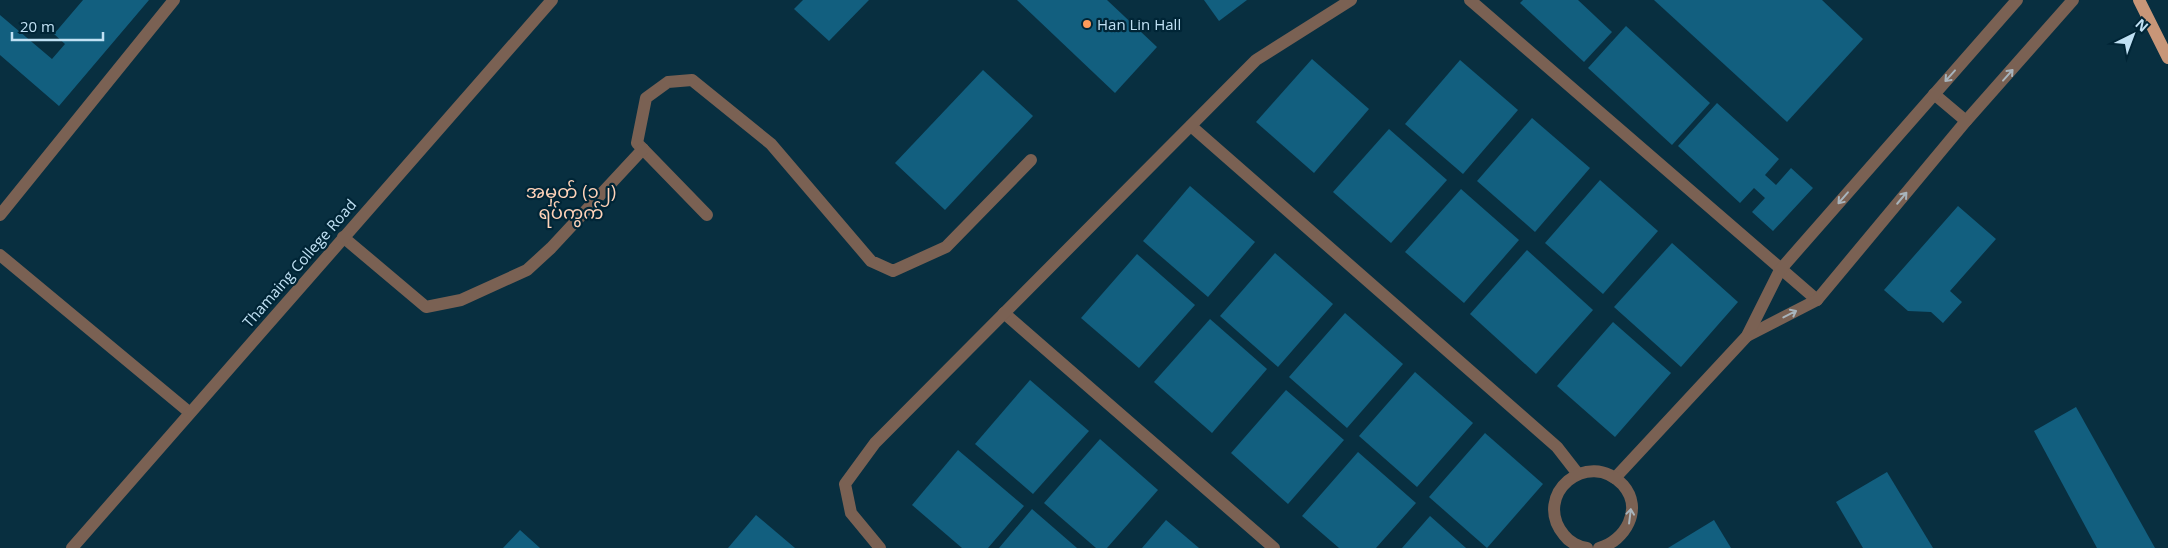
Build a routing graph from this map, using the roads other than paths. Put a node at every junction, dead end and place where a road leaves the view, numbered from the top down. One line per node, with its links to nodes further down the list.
1 (174, 0): 15 (street)
2 (552, 0): 16 (street, Thamaing College Road)
3 (1351, 0): 11 (street)
4 (1470, 0): 18 (street)
5 (2017, 0): 9 (street, one-way to 9)
6 (2073, 0): 10 (street, one-way to 6)
7 (2139, 0): 8 (main road)
8 (2168, 58)
9 (1934, 94): 10 (street); 18 (street, one-way to 18)
10 (1966, 121): 19 (street, one-way to 10)
11 (1191, 126): 20 (street); 23 (street)
12 (643, 149): 13 (street); 14 (street); 16 (street)
13 (1031, 160)
14 (707, 214)
15 (0, 215)
16 (343, 237): 22 (street, Thamaing College Road)
17 (0, 255): 22 (street)
18 (1780, 270): 19 (street); 21 (street)
19 (1817, 300): 21 (street, one-way to 19)
20 (1004, 314): 27 (street); 28 (street)
21 (1747, 336): 24 (street)
22 (189, 412): 26 (street, Thamaing College Road)
23 (1578, 474): 24 (street); 25 (street)
24 (1615, 478): 30 (street, one-way to 24)
25 (1564, 544): 29 (street)
26 (72, 548)
27 (880, 548)
28 (1274, 548)
29 (1584, 548)
30 (1599, 548)

